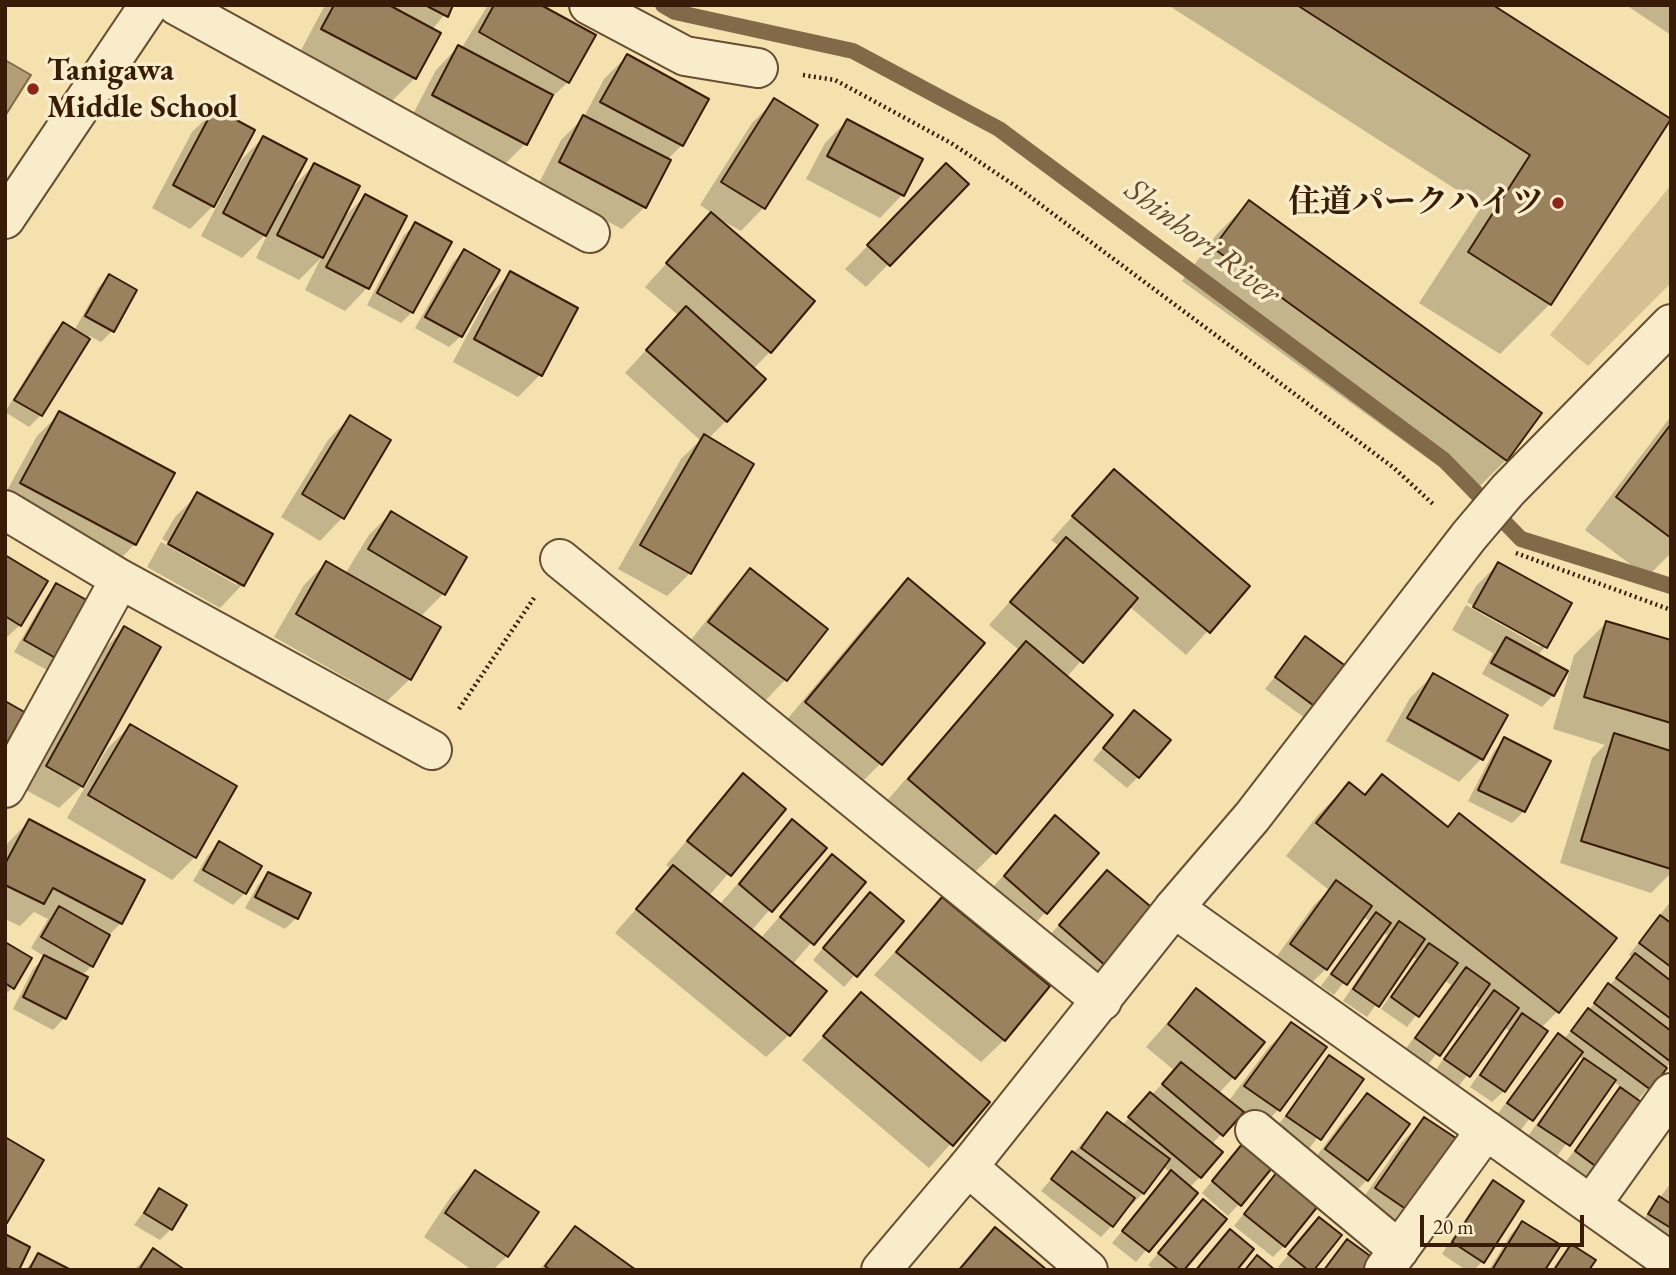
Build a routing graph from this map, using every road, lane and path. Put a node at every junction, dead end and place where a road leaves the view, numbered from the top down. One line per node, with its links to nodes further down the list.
1 (149, 5): 5 (street)
2 (176, 5): 6 (street)
3 (589, 5): 4 (street)
4 (758, 68): 9 (path)
5 (5, 219)
6 (590, 233)
7 (1671, 324): 9 (street)
8 (5, 510): 11 (street)
9 (1469, 536): 12 (path); 15 (street)
10 (560, 559): 13 (path); 16 (street)
11 (120, 579): 13 (street); 14 (street)
12 (1671, 610)
13 (432, 750)
14 (5, 788)
15 (1174, 908): 16 (street); 19 (street)
16 (1101, 1001): 20 (street)
17 (1671, 1093): 21 (street)
18 (1255, 1130): 22 (street)
19 (1486, 1130): 21 (street); 22 (street)
20 (968, 1167): 24 (street); 25 (street)
21 (1591, 1205): 23 (street)
22 (1391, 1260)
23 (1671, 1262)
24 (881, 1270)
25 (1088, 1270)

